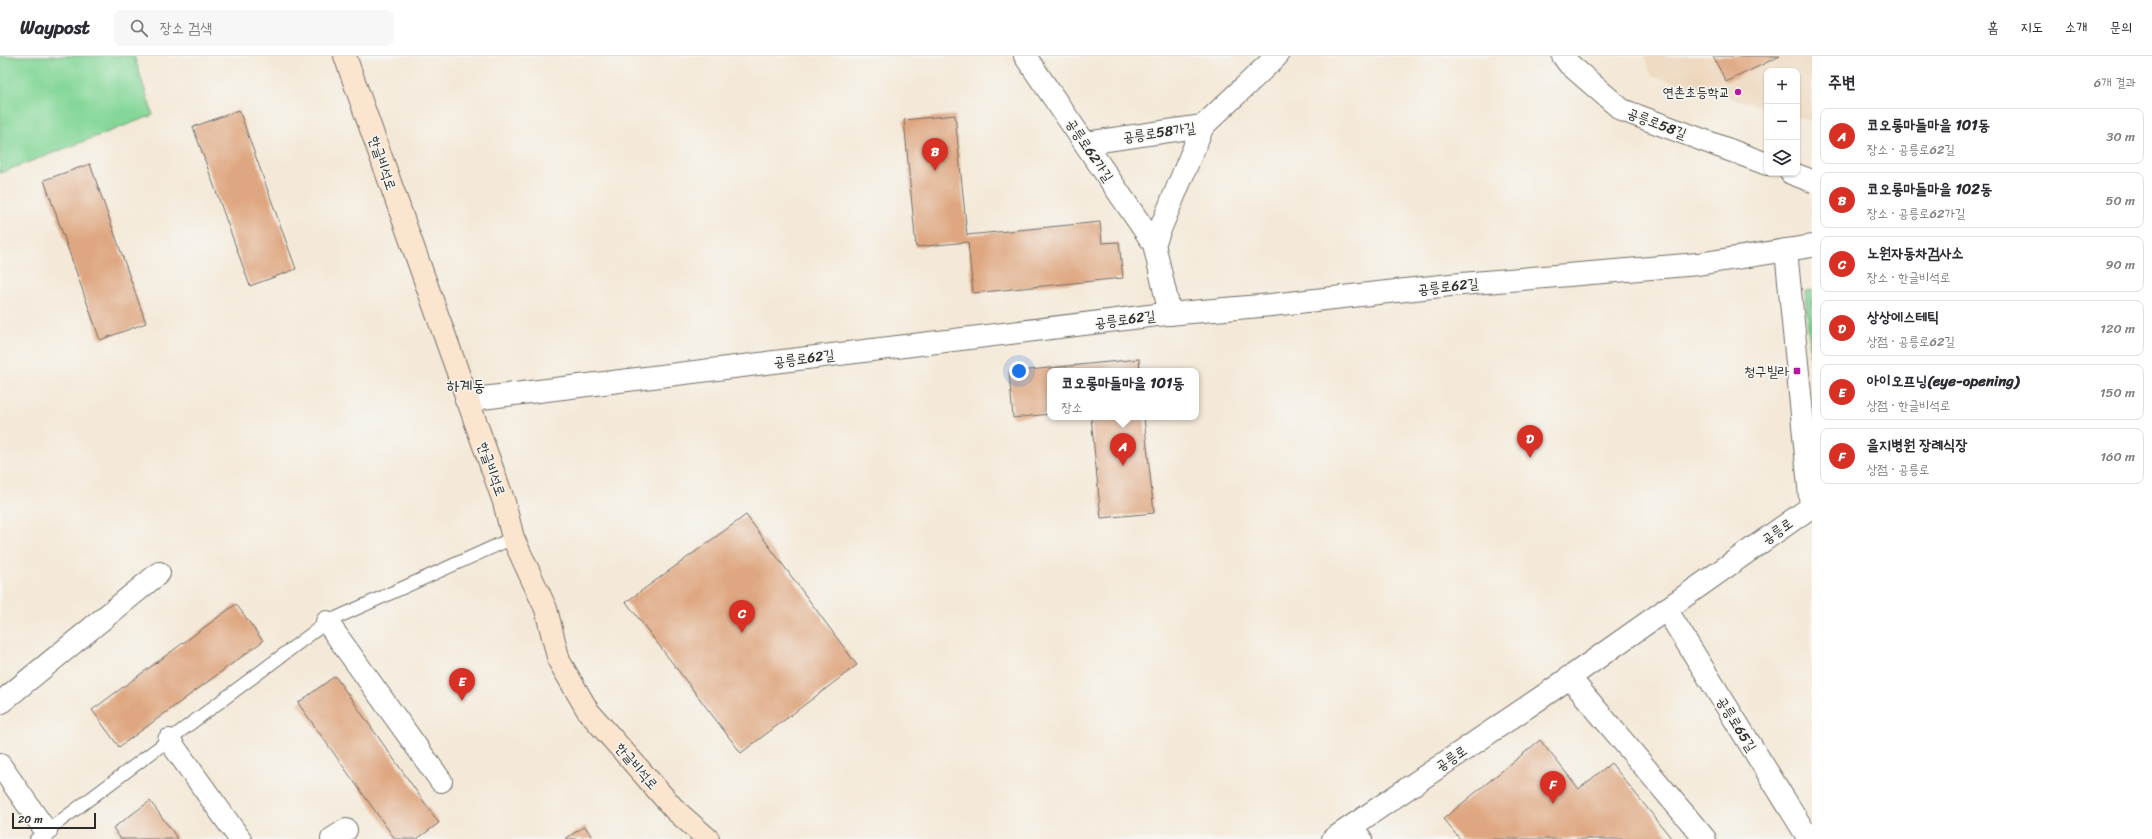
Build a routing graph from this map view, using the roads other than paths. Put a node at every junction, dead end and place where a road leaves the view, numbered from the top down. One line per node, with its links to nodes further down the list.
1 (345, 56): 14 (main road, 한글비석로)
2 (1026, 56): 6 (street, 공릉로62가길)
3 (1276, 56): 5 (street, 공릉로58가길)
4 (1564, 56): 7 (street, 공릉로58길)
5 (1203, 126): 6 (street, 공릉로58가길); 10 (street)
6 (1086, 143): 10 (street, 공릉로62가길)
7 (1764, 163)
8 (1799, 176): 9 (street)
9 (1812, 181)
10 (1154, 244): 13 (street, 공릉로62가길)
11 (1812, 246): 12 (street)
12 (1786, 250): 13 (street, 공릉로62길); 15 (street, 공릉로)
13 (1170, 314): 14 (street, 공릉로62길)
14 (466, 400): 16 (main road, 한글비석로)
15 (1812, 507): 18 (street, 공릉로)
16 (513, 538): 19 (lane); 28 (main road, 한글비석로)
17 (159, 573): 21 (street)
18 (1666, 609): 20 (street, 공릉로); 30 (street, 공릉로65길)
19 (327, 622): 22 (lane); 24 (street)
20 (1569, 677): 26 (street, 공릉로); 29 (street)
21 (0, 702)
22 (169, 740): 25 (lane); 27 (street)
23 (0, 765): 25 (street)
24 (441, 781)
25 (41, 835)
26 (1348, 835)
27 (240, 839)
28 (708, 839)
29 (1705, 839)
30 (1809, 839)

